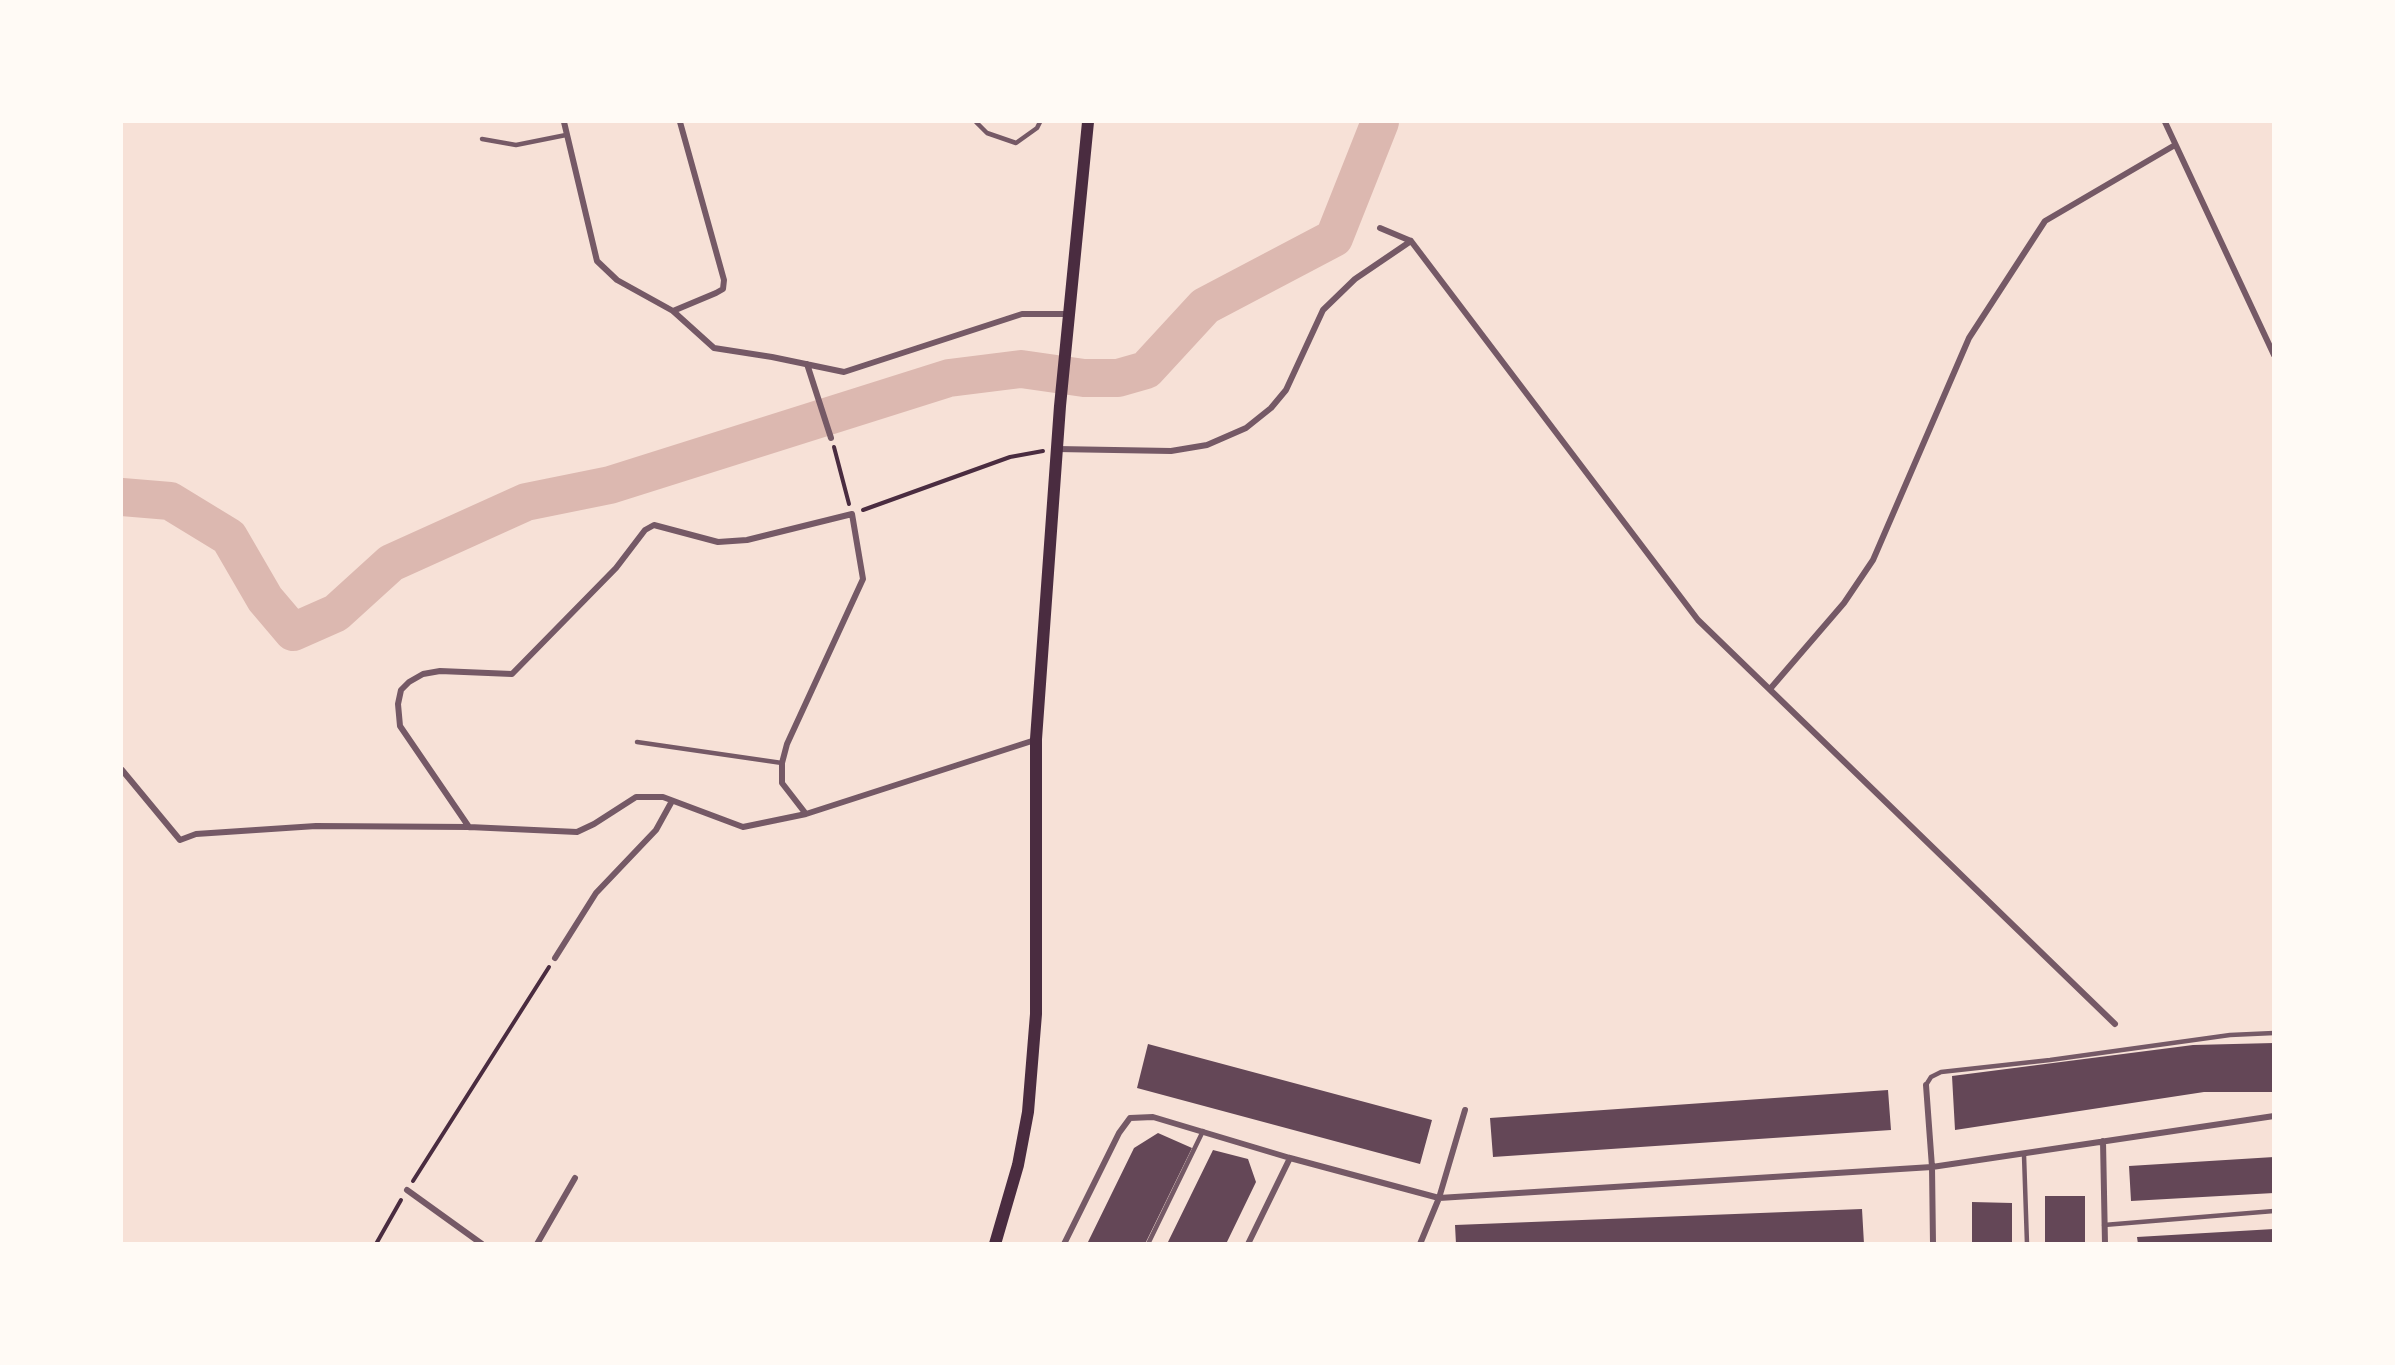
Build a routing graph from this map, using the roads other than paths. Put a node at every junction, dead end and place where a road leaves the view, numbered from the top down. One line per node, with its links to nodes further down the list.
1 (564, 122): 7 (street)
2 (680, 122): 12 (street)
3 (976, 122): 4 (lane)
4 (1040, 122)
5 (1088, 122): 13 (main road)
6 (2165, 122): 9 (street)
7 (566, 135): 8 (lane); 12 (street)
8 (482, 139)
9 (2175, 145): 14 (street); 18 (street)
10 (1380, 228): 11 (street)
11 (1411, 241): 17 (street); 18 (street)
12 (673, 311): 15 (street)
13 (1068, 314): 15 (street); 17 (main road)
14 (2274, 355)
15 (807, 364): 16 (street)
16 (831, 438)
17 (1057, 449): 19 (main road)
18 (1770, 688): 27 (street)
19 (1036, 740): 24 (street); 44 (main road)
20 (637, 742): 21 (lane)
21 (782, 763): 24 (street); 25 (street)
22 (122, 770): 25 (street)
23 (672, 801): 24 (street); 25 (street); 26 (street)
24 (806, 814)
25 (469, 827)
26 (555, 958)
27 (2115, 1024)
28 (2274, 1034): 29 (lane)
29 (1926, 1085): 36 (street)
30 (1465, 1110): 39 (street)
31 (2274, 1116): 33 (street)
32 (1203, 1131): 35 (street); 45 (street); 46 (lane)
33 (2103, 1141): 34 (street); 41 (street)
34 (2024, 1155): 36 (street); 50 (lane)
35 (1290, 1158): 39 (street); 47 (street)
36 (1932, 1167): 39 (street); 49 (street)
37 (575, 1178): 43 (street)
38 (407, 1190): 42 (street)
39 (1439, 1198): 48 (street)
40 (2274, 1210): 41 (lane)
41 (2104, 1225): 51 (street)
42 (482, 1244)
43 (537, 1244)
44 (995, 1244)
45 (1064, 1244)
46 (1148, 1244)
47 (1248, 1244)
48 (1420, 1244)
49 (1933, 1244)
50 (2027, 1244)
51 (2105, 1244)

